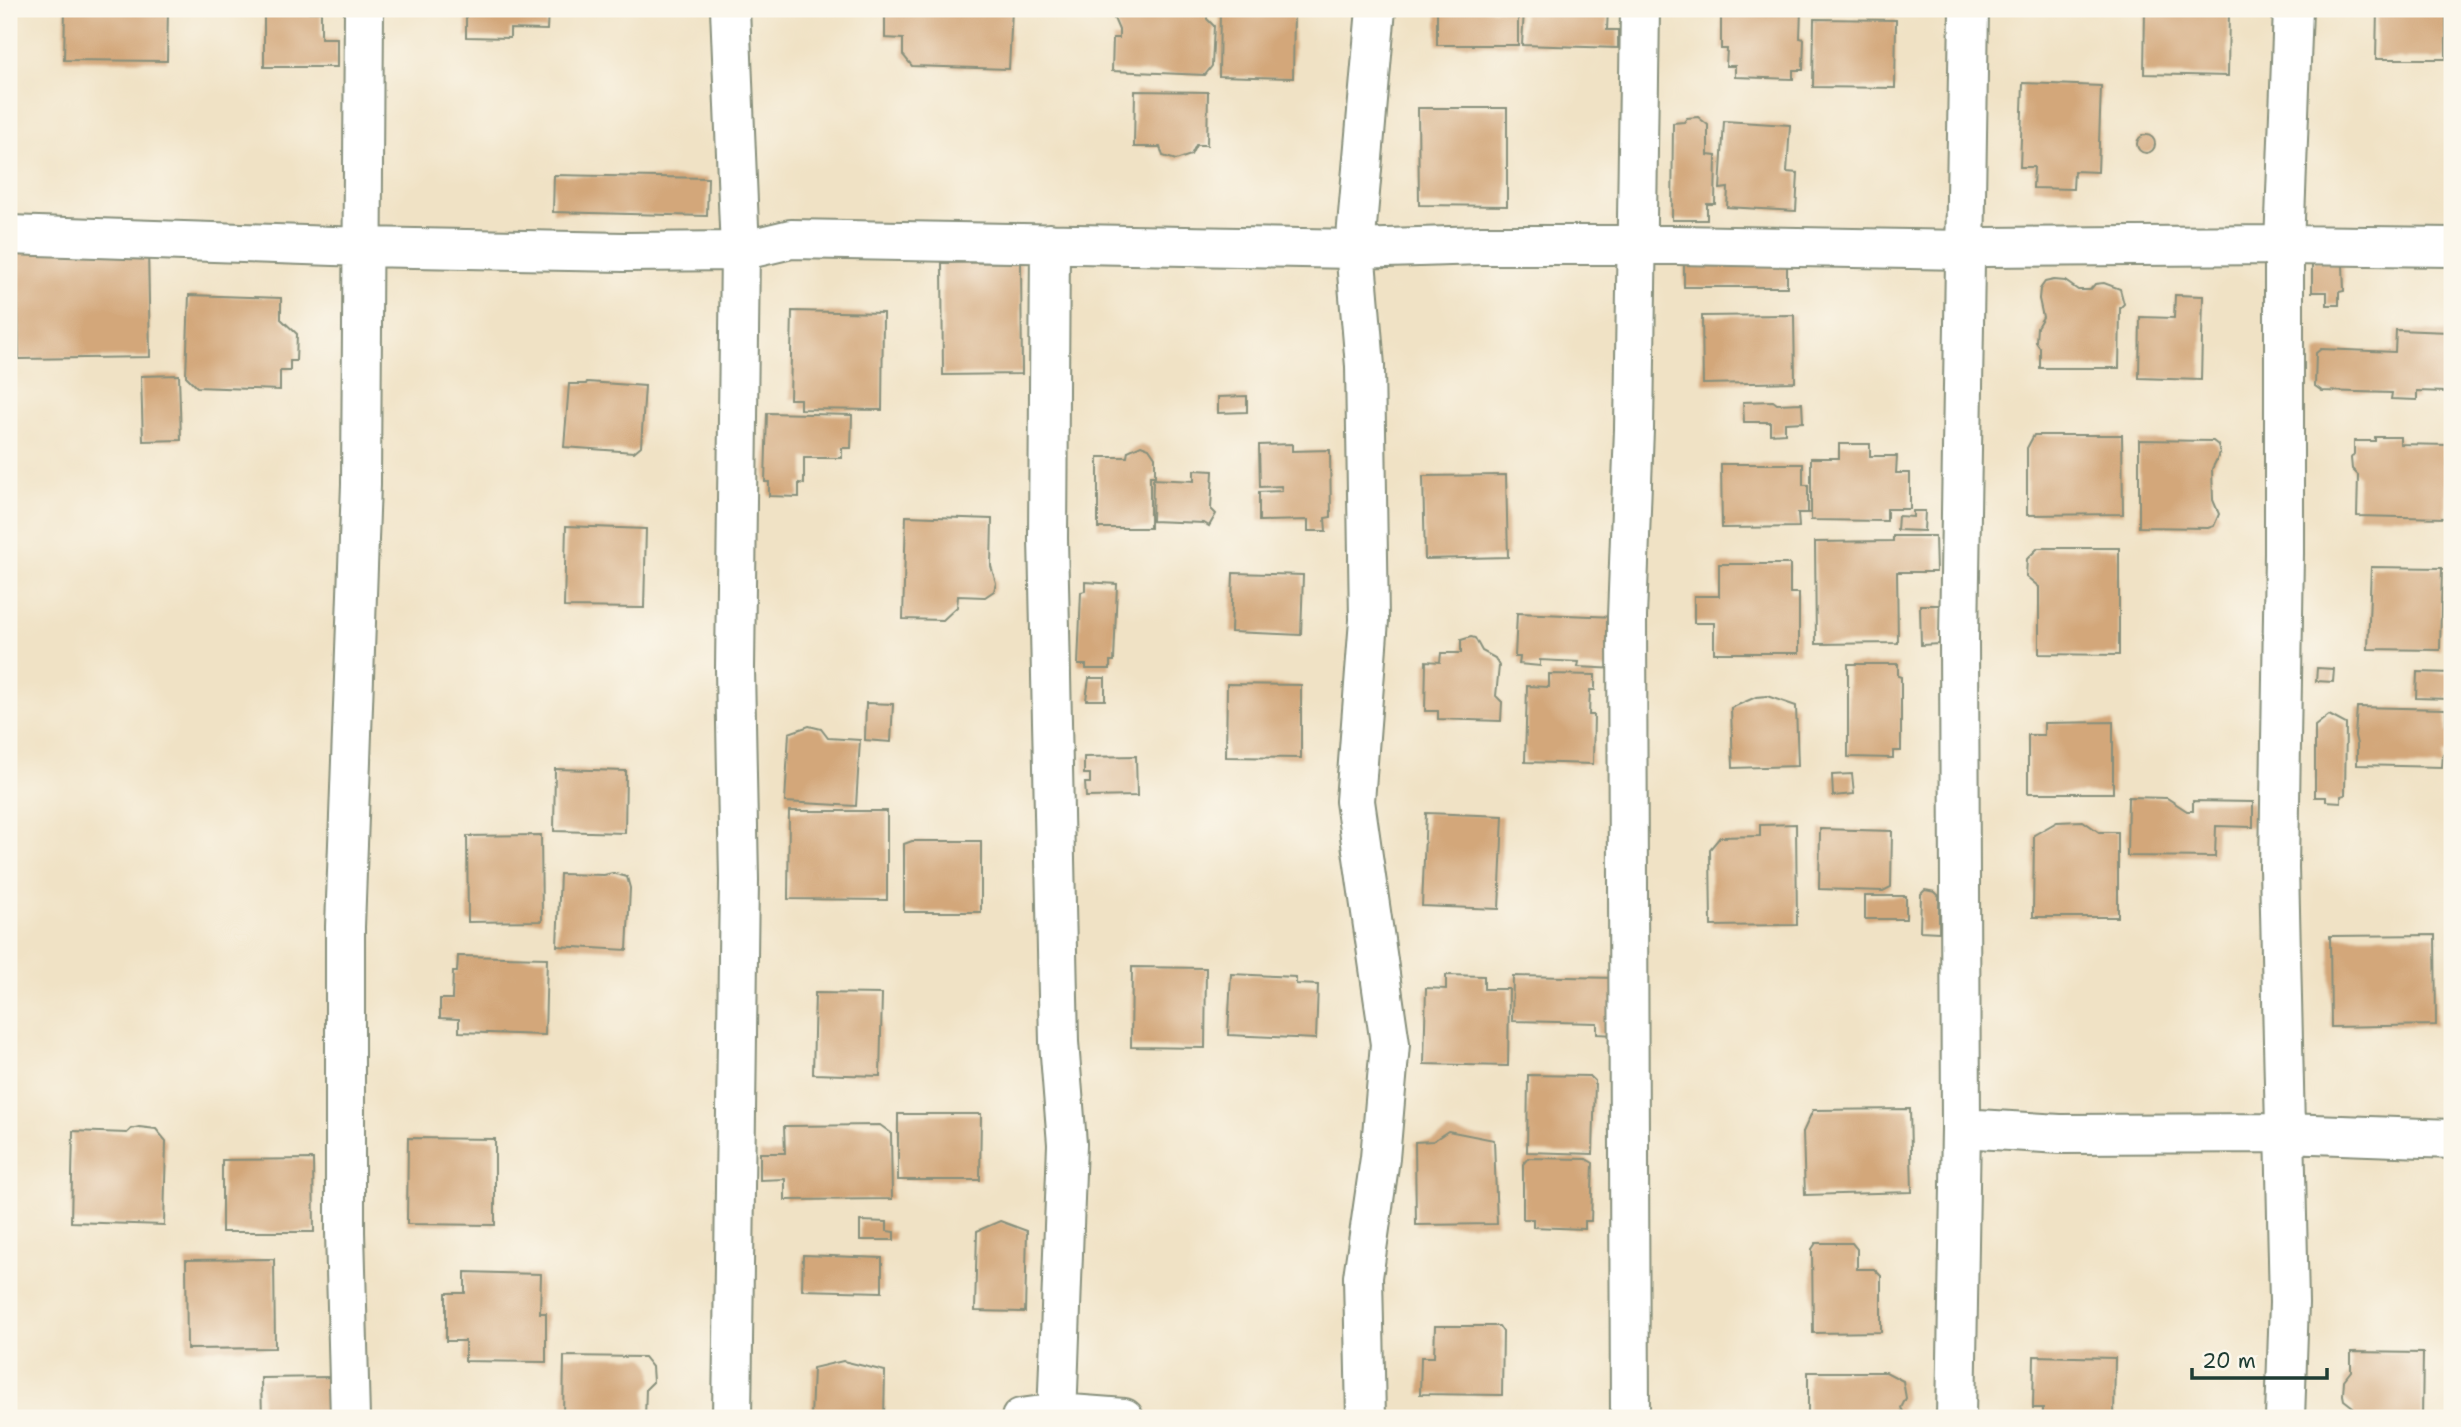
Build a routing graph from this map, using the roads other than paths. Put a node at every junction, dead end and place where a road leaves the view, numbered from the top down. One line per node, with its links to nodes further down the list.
1 (364, 9): 10 (street)
2 (730, 9): 15 (street)
3 (1376, 9): 13 (street)
4 (1640, 9): 11 (street)
5 (1969, 9): 14 (street)
6 (2293, 9): 9 (street)
7 (9, 235): 10 (street)
8 (1050, 243): 13 (street); 15 (street); 19 (street)
9 (2284, 245): 12 (street); 14 (street); 17 (street)
10 (363, 247): 15 (street); 20 (street)
11 (1636, 247): 13 (street); 14 (street); 24 (street)
12 (2452, 247)
13 (1355, 249): 23 (street)
14 (1965, 250): 16 (street)
15 (740, 251): 21 (street)
16 (1961, 1128): 17 (street); 25 (street)
17 (2286, 1133): 18 (street); 26 (street)
18 (2452, 1139)
19 (1045, 1417): 22 (street)
20 (350, 1418)
21 (732, 1418)
22 (1124, 1418)
23 (1366, 1418)
24 (1630, 1418)
25 (1956, 1418)
26 (2285, 1418)

